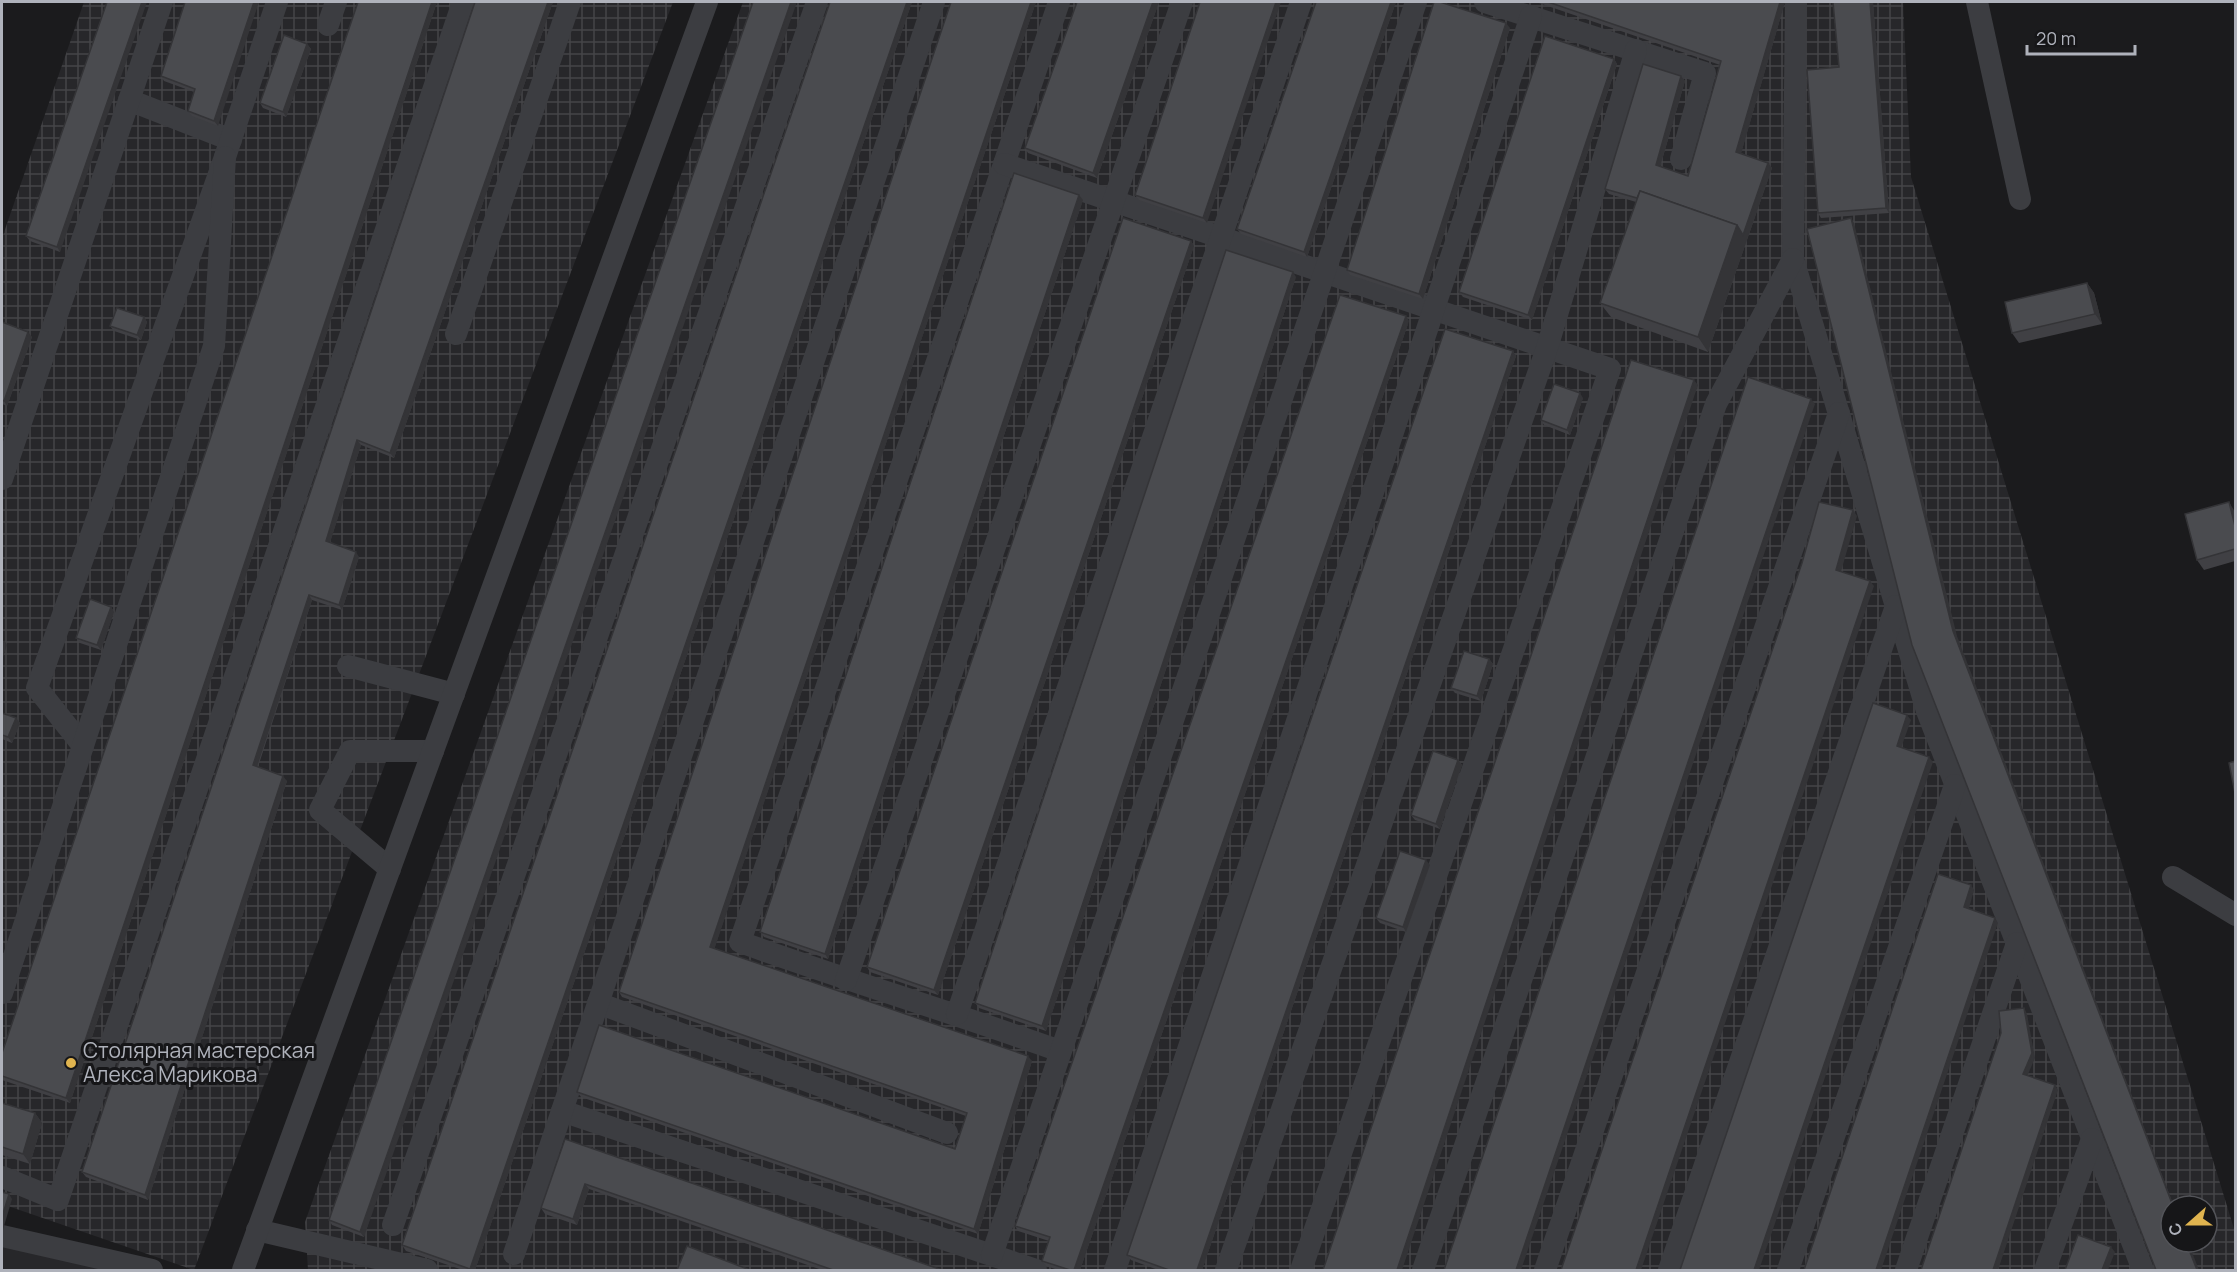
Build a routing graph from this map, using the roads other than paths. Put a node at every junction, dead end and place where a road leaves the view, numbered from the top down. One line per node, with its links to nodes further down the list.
1 (162, 2): 19 (lane)
2 (277, 2): 20 (lane)
3 (336, 2): 17 (lane)
4 (463, 2): 51 (lane)
5 (570, 2): 29 (lane)
6 (707, 2): 35 (lane)
7 (817, 2): 52 (lane)
8 (934, 2): 45 (lane)
9 (1059, 2): 22 (lane)
10 (1182, 2): 24 (lane)
11 (1301, 2): 25 (lane)
12 (1416, 2): 27 (lane)
13 (1485, 2): 16 (lane)
14 (1796, 2): 26 (lane)
15 (1977, 2): 23 (lane)
16 (1531, 16): 18 (lane); 28 (lane)
17 (328, 25)
18 (1636, 50): 21 (lane); 30 (lane)
19 (129, 100): 20 (lane); 32 (lane)
20 (228, 148): 36 (lane); 36 (lane)
21 (1681, 159)
22 (1004, 164): 24 (lane); 43 (lane)
23 (2020, 199)
24 (1114, 201): 25 (lane); 43 (lane)
25 (1221, 237): 27 (lane); 46 (lane)
26 (1793, 259): 31 (lane); 64 (lane)
27 (1324, 272): 28 (lane); 47 (lane)
28 (1433, 309): 30 (lane); 61 (lane)
29 (456, 334)
30 (1548, 348): 62 (lane); 63 (lane)
31 (1839, 413): 33 (lane); 65 (lane)
32 (2, 479)
33 (1896, 606): 38 (lane); 66 (lane)
34 (348, 666): 35 (lane)
35 (454, 694): 37 (lane)
36 (83, 746): 44 (lane)
37 (433, 751): 39 (lane); 39 (lane)
38 (1955, 784): 42 (lane); 67 (lane)
39 (390, 869): 53 (lane)
40 (2173, 877): 41 (lane)
41 (2235, 915)
42 (2017, 943): 50 (lane); 68 (lane)
43 (846, 980): 46 (lane)
44 (2, 993)
45 (598, 1003): 48 (lane); 49 (lane)
46 (957, 1014): 47 (lane)
47 (1060, 1051): 56 (lane)
48 (561, 1111): 55 (lane); 56 (lane)
49 (947, 1133)
50 (2092, 1139): 69 (lane); 70 (lane)
51 (2, 1177)
52 (393, 1225)
53 (257, 1230): 58 (lane); 59 (lane)
54 (2, 1236): 57 (lane)
55 (514, 1254)
56 (992, 1255): 60 (lane)
57 (152, 1270)
58 (243, 1270)
59 (427, 1270)
60 (1036, 1270)
61 (1115, 1270)
62 (1226, 1270)
63 (1301, 1270)
64 (1423, 1270)
65 (1545, 1270)
66 (1669, 1270)
67 (1788, 1270)
68 (1906, 1270)
69 (2045, 1270)
70 (2143, 1270)

